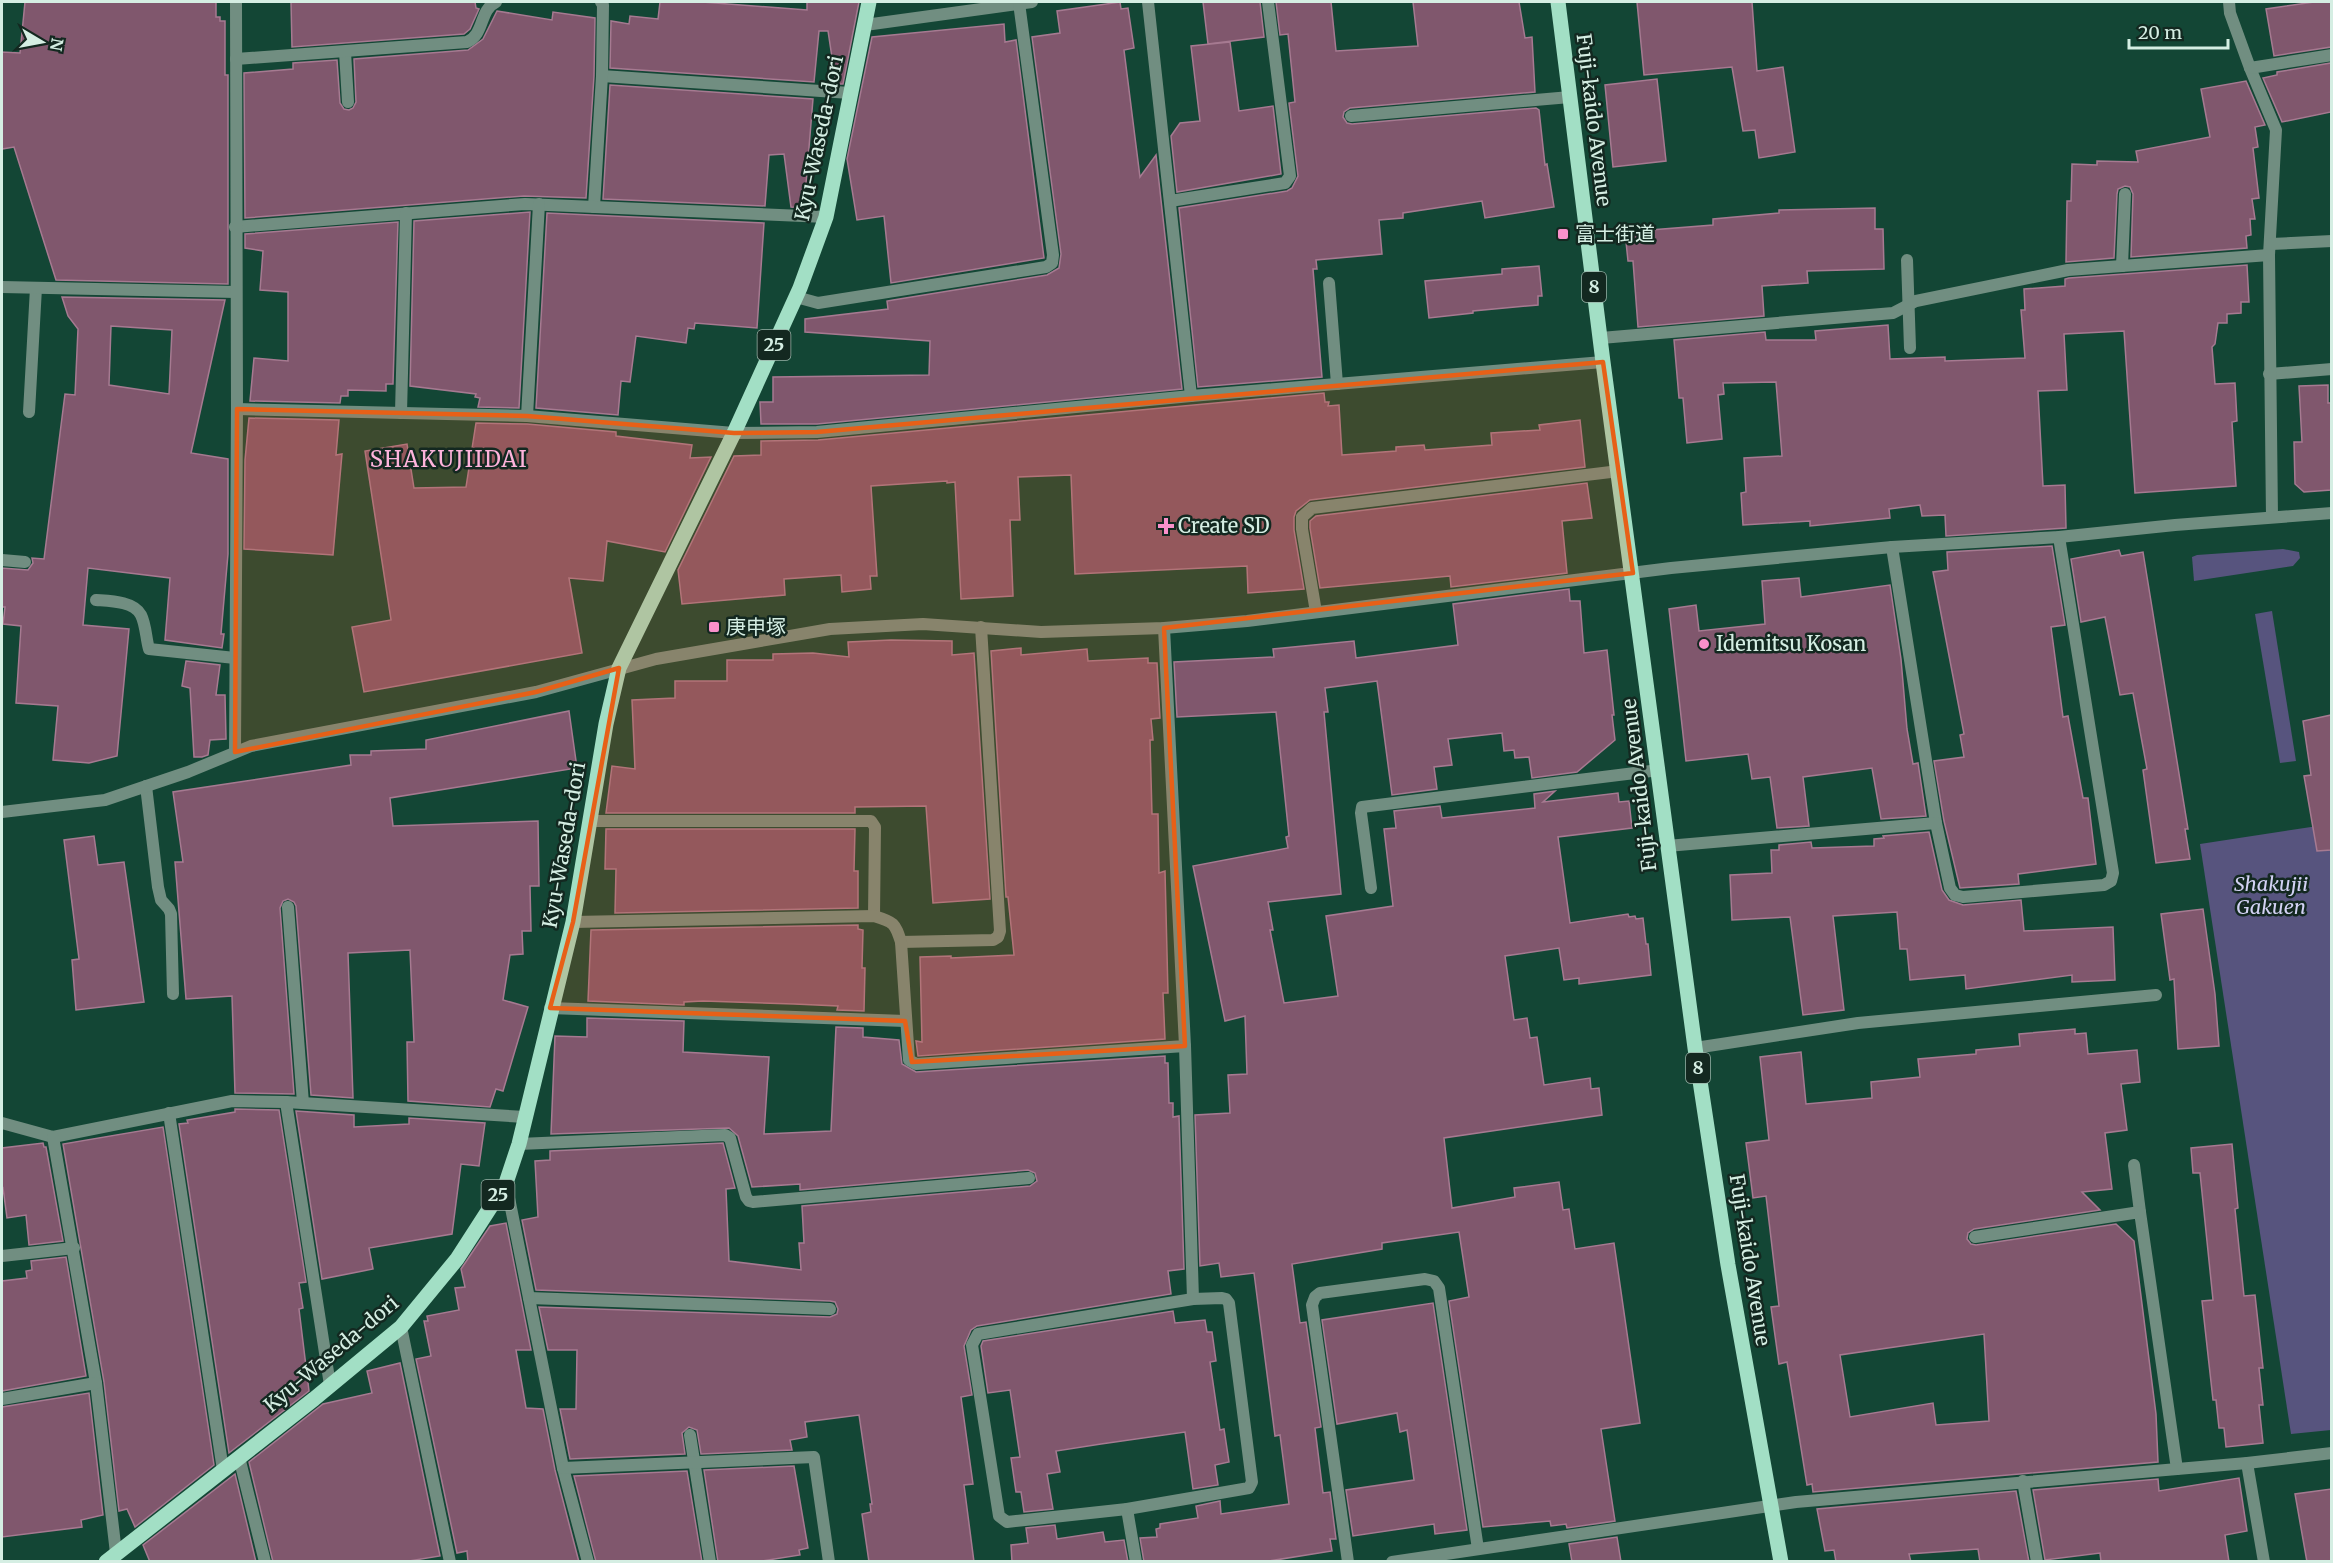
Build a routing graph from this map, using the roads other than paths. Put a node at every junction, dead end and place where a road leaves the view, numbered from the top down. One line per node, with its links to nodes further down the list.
1 (236, 2): 13 (street)
2 (491, 2): 11 (street)
3 (601, 2): 15 (street)
4 (869, 2): 10 (main road, Kyu-Waseda-dori / 25)
5 (1025, 2): 10 (street); 35 (street)
6 (1148, 2): 21 (street)
7 (1268, 2): 21 (street)
8 (1558, 2): 17 (main road, Fuji-kaido Avenue / 8)
9 (2229, 2): 14 (street)
10 (865, 25): 16 (main road, Kyu-Waseda-dori / 25)
11 (345, 52): 13 (street); 18 (street)
12 (2331, 55): 14 (street)
13 (236, 59): 26 (street)
14 (2250, 68): 28 (street)
15 (602, 76): 16 (street); 23 (street)
16 (850, 93): 25 (main road, Kyu-Waseda-dori / 25)
17 (1570, 97): 19 (street); 37 (main road, Fuji-kaido Avenue / 8)
18 (348, 102)
19 (1351, 116)
20 (2125, 194): 30 (street)
21 (1170, 201): 43 (street)
22 (539, 204): 23 (street); 24 (street); 47 (street)
23 (594, 207): 25 (street)
24 (406, 213): 26 (street); 46 (street)
25 (826, 217): 35 (main road, Kyu-Waseda-dori / 25)
26 (235, 227): 34 (street)
27 (2331, 241): 28 (street)
28 (2270, 250): 30 (street); 41 (street)
29 (1906, 260): 36 (street)
30 (2122, 267): 36 (street)
31 (1329, 283): 42 (street)
32 (2, 287): 33 (street)
33 (36, 288): 34 (street); 45 (street)
34 (236, 292): 44 (street)
35 (796, 297): 48 (main road, Kyu-Waseda-dori / 25)
36 (1908, 305): 37 (street); 38 (street)
37 (1600, 338): 39 (main road, Fuji-kaido Avenue / 8)
38 (1910, 348)
39 (1603, 362): 42 (street); 49 (main road, Fuji-kaido Avenue / 8)
40 (2331, 369): 41 (street)
41 (2269, 374): 51 (street)
42 (1337, 384): 43 (street)
43 (1191, 396): 48 (street)
44 (237, 409): 46 (street); 61 (street)
45 (29, 412)
46 (401, 413): 47 (street)
47 (527, 416): 48 (street)
48 (734, 433): 62 (main road, Kyu-Waseda-dori / 25)
49 (1619, 471): 56 (main road, Fuji-kaido Avenue / 8); 58 (street)
50 (2331, 513): 51 (street)
51 (2272, 517): 52 (street)
52 (2059, 537): 53 (street); 68 (street)
53 (1892, 547): 56 (street); 68 (street)
54 (2, 560): 55 (street)
55 (26, 562)
56 (1633, 573): 58 (street); 64 (main road, Fuji-kaido Avenue / 8)
57 (96, 600): 61 (street)
58 (1316, 612): 60 (street)
59 (981, 627): 60 (street); 62 (street); 74 (street)
60 (1164, 628): 79 (street)
61 (236, 658): 63 (street)
62 (619, 668): 63 (street); 67 (main road, Kyu-Waseda-dori / 25)
63 (235, 753): 65 (street)
64 (1659, 770): 69 (main road, Fuji-kaido Avenue / 8); 70 (street)
65 (146, 786): 66 (street); 75 (street)
66 (2, 812)
67 (591, 821): 72 (street); 73 (main road, Kyu-Waseda-dori / 25)
68 (1936, 823): 69 (street)
69 (1667, 846): 80 (main road, Fuji-kaido Avenue / 8)
70 (1371, 888)
71 (288, 907): 82 (street)
72 (874, 916): 73 (street); 74 (street)
73 (573, 921): 77 (main road, Kyu-Waseda-dori / 25)
74 (901, 942): 78 (street)
75 (174, 994)
76 (2156, 995): 80 (street)
77 (550, 1008): 78 (street); 84 (main road, Kyu-Waseda-dori / 25)
78 (905, 1021): 79 (street)
79 (1185, 1046): 96 (street)
80 (1695, 1048): 111 (main road, Fuji-kaido Avenue / 8)
81 (286, 1102): 82 (street); 83 (street); 100 (street)
82 (303, 1103): 84 (street)
83 (169, 1113): 86 (street); 109 (street)
84 (525, 1118): 87 (main road, Kyu-Waseda-dori / 25)
85 (2, 1123): 86 (street)
86 (53, 1137): 93 (street)
87 (519, 1144): 89 (street); 90 (main road, Kyu-Waseda-dori / 25)
88 (2134, 1165): 91 (street)
89 (1029, 1178)
90 (506, 1183): 95 (street); 98 (main road, Kyu-Waseda-dori / 25)
91 (2140, 1212): 92 (street); 108 (street)
92 (1975, 1237)
93 (74, 1248): 94 (street); 99 (street)
94 (2, 1256)
95 (529, 1298): 97 (street); 107 (street)
96 (1193, 1299): 112 (street); 112 (street)
97 (830, 1309)
98 (401, 1327): 100 (main road, Kyu-Waseda-dori / 25); 116 (street)
99 (96, 1383): 101 (street); 114 (street)
100 (330, 1385): 104 (main road, Kyu-Waseda-dori / 25)
101 (2, 1399)
102 (690, 1435): 105 (street)
103 (2331, 1453): 106 (street)
104 (239, 1457): 109 (main road, Kyu-Waseda-dori / 25); 115 (street)
105 (695, 1462): 107 (street); 118 (street); 119 (street)
106 (2247, 1463): 108 (street); 125 (street)
107 (563, 1468): 117 (street)
108 (2177, 1469): 110 (street)
109 (223, 1470): 114 (main road, Kyu-Waseda-dori / 25)
110 (2023, 1481): 111 (street); 124 (street)
111 (1771, 1506): 113 (street); 123 (main road, Fuji-kaido Avenue / 8)
112 (1127, 1509): 120 (street)
113 (1478, 1549): 121 (street); 122 (street)
114 (111, 1557)
115 (264, 1562)
116 (450, 1562)
117 (588, 1562)
118 (710, 1562)
119 (829, 1562)
120 (1136, 1562)
121 (1348, 1562)
122 (1392, 1562)
123 (1781, 1562)
124 (2037, 1562)
125 (2264, 1562)

